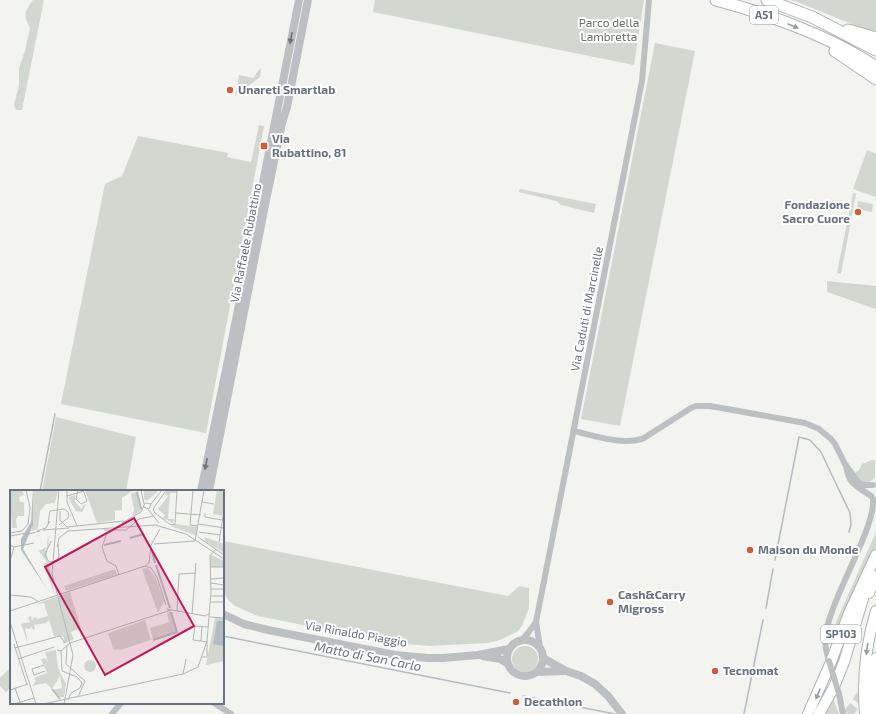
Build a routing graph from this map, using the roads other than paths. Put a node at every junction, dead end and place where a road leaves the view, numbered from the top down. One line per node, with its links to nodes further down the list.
1 (299, 0): 15 (street, Via Raffaele Rubattino, one-way to 15)
2 (308, 0): 16 (street, Via Raffaele Rubattino)
3 (649, 0): 12 (street, Via Caduti di Marcinelle)
4 (716, 0): 7 (highway, A51, one-way to 7)
5 (767, 0): 6 (highway, A51)
6 (833, 27): 8 (highway); 9 (highway, A51)
7 (810, 33): 10 (highway, A51); 11 (highway)
8 (876, 38)
9 (876, 50)
10 (876, 67)
11 (876, 79)
12 (574, 431): 13 (street); 27 (street, Via Caduti di Marcinelle)
13 (846, 464): 14 (street); 17 (street)
14 (874, 483): 17 (street)
15 (201, 490)
16 (209, 490)
17 (873, 500): 18 (street)
18 (874, 523): 44 (street, bridge)
19 (876, 554): 42 (main road, SP103, one-way to 42)
20 (876, 562): 26 (main road, SP103)
21 (876, 576): 26 (main road, SP103)
22 (224, 611): 25 (street, Via Rinaldo Piaggio)
23 (876, 611): 45 (main road, SP103, one-way to 45)
24 (224, 614): 25 (street, Via Rinaldo Piaggio)
25 (231, 618): 31 (street, Via Rinaldo Piaggio)
26 (857, 620): 43 (main road, SP103)
27 (536, 622): 28 (street, Via Caduti di Marcinelle); 29 (street, Via Caduti di Marcinelle)
28 (522, 640): 29 (street); 30 (street, Via Rinaldo Piaggio)
29 (540, 647): 32 (street)
30 (509, 649): 31 (street, Via Rinaldo Piaggio); 34 (street)
31 (478, 655): 34 (street, Via Rinaldo Piaggio)
32 (543, 658): 35 (street, Via Rinaldo Piaggio); 36 (street)
33 (876, 658): 46 (main road)
34 (507, 663): 36 (street, Via Rinaldo Piaggio)
35 (566, 671): 36 (street, Via Rinaldo Piaggio); 41 (street, Via Rinaldo Piaggio)
36 (537, 672)
37 (120, 704): 39 (street)
38 (216, 704): 40 (street)
39 (112, 714)
40 (232, 714)
41 (622, 714)
42 (808, 714)
43 (819, 714)
44 (843, 714)
45 (865, 714)
46 (874, 714)

